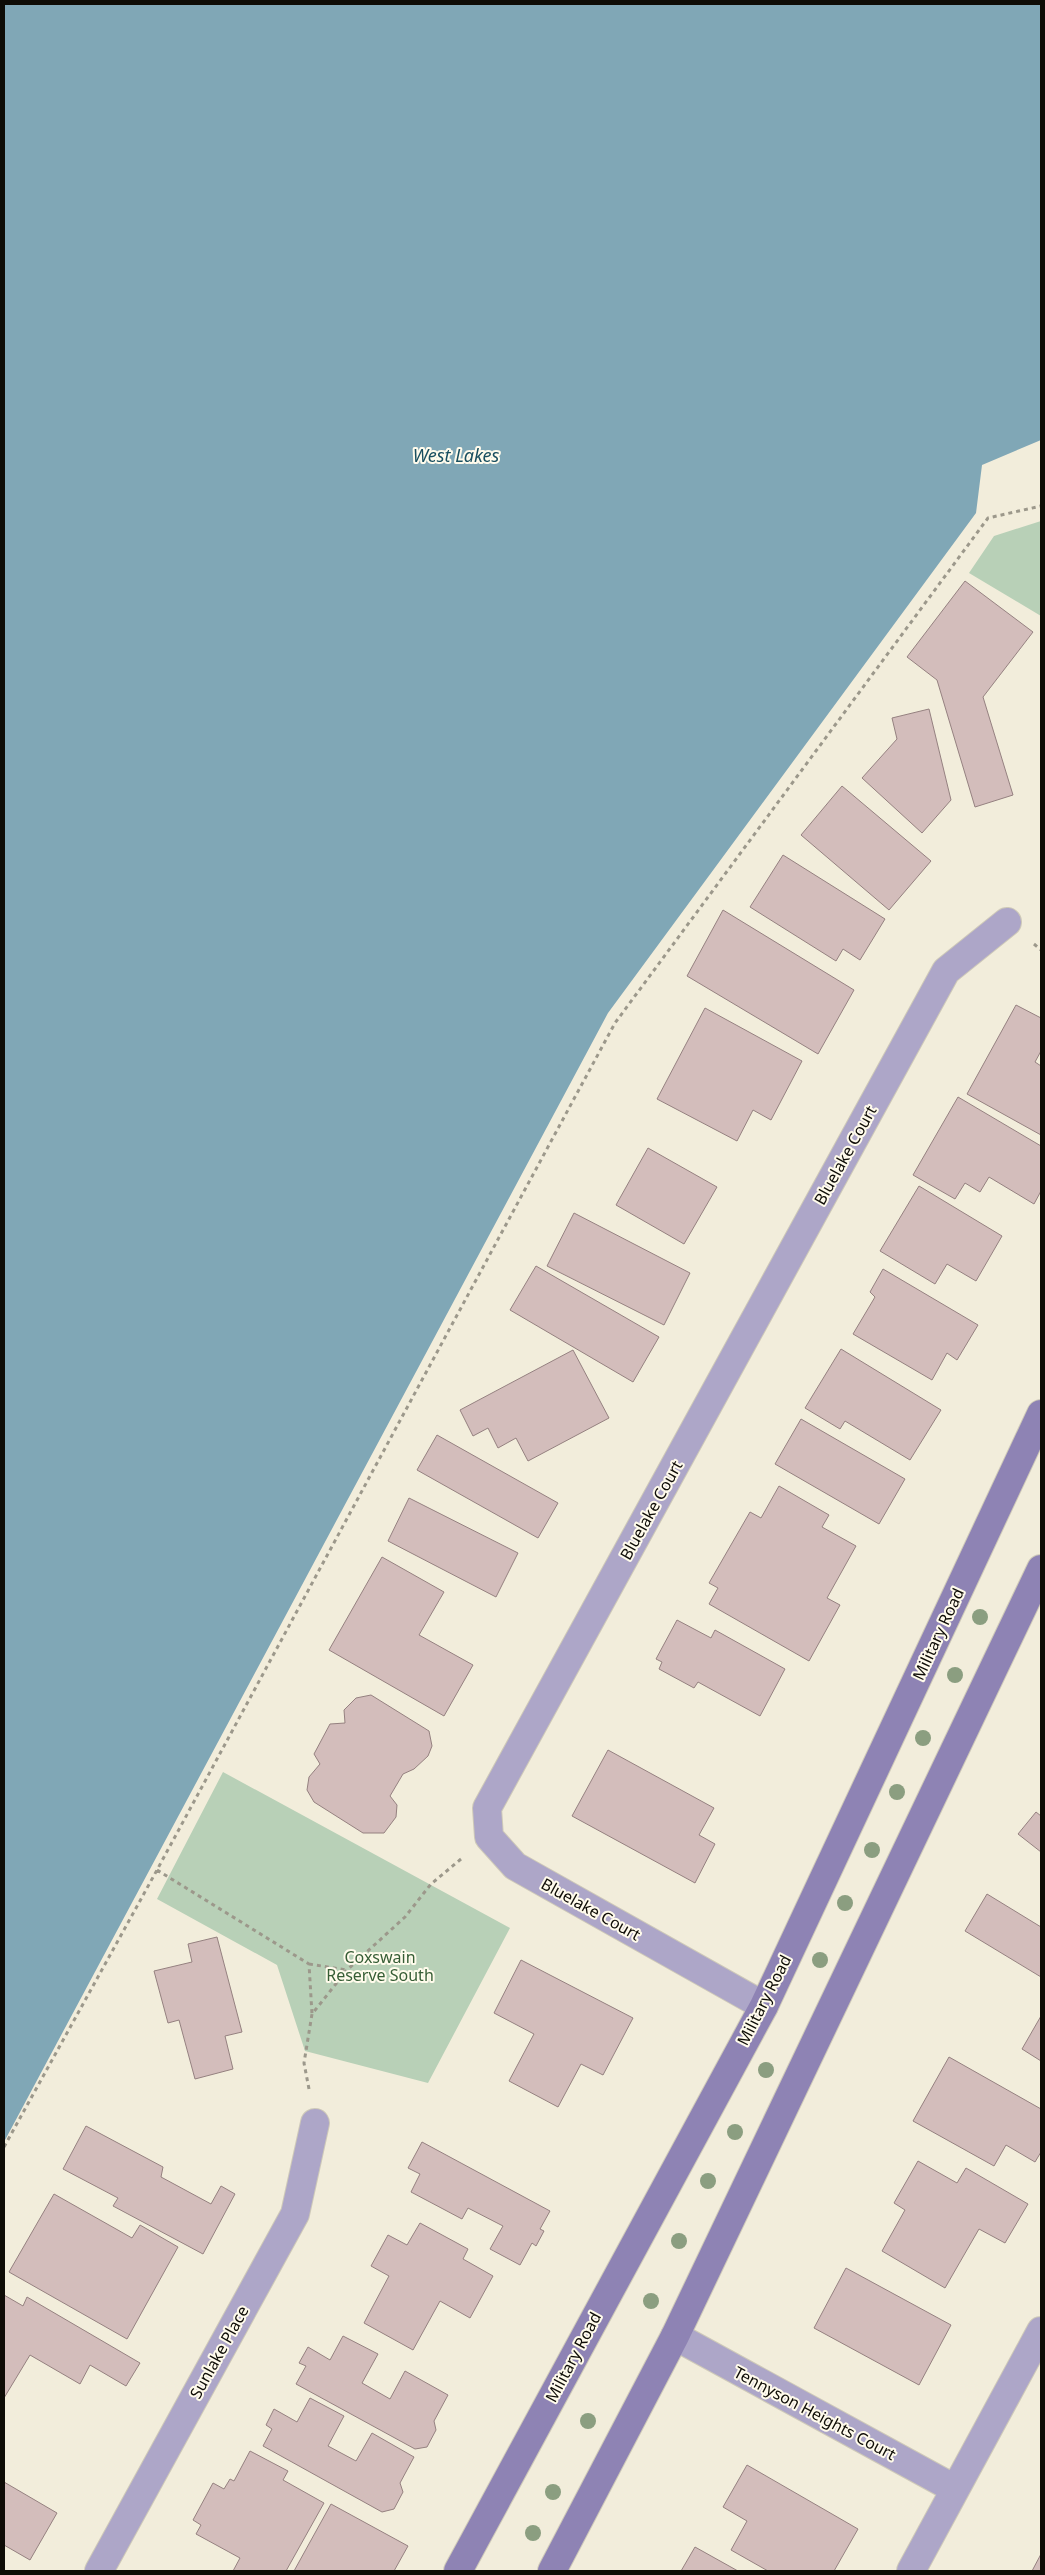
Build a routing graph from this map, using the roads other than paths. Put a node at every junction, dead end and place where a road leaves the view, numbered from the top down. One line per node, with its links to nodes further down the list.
1 (1007, 922): 4 (street, Bluelake Court)
2 (1041, 1414): 4 (main road, Military Road)
3 (1041, 1569): 7 (main road)
4 (764, 2006): 10 (main road, Military Road)
5 (315, 2123): 9 (street, Sunlake Place)
6 (1041, 2331): 8 (street)
7 (675, 2336): 8 (street, Tennyson Heights Court); 11 (main road)
8 (955, 2489): 12 (street)
9 (99, 2571)
10 (458, 2571)
11 (552, 2571)
12 (911, 2571)

